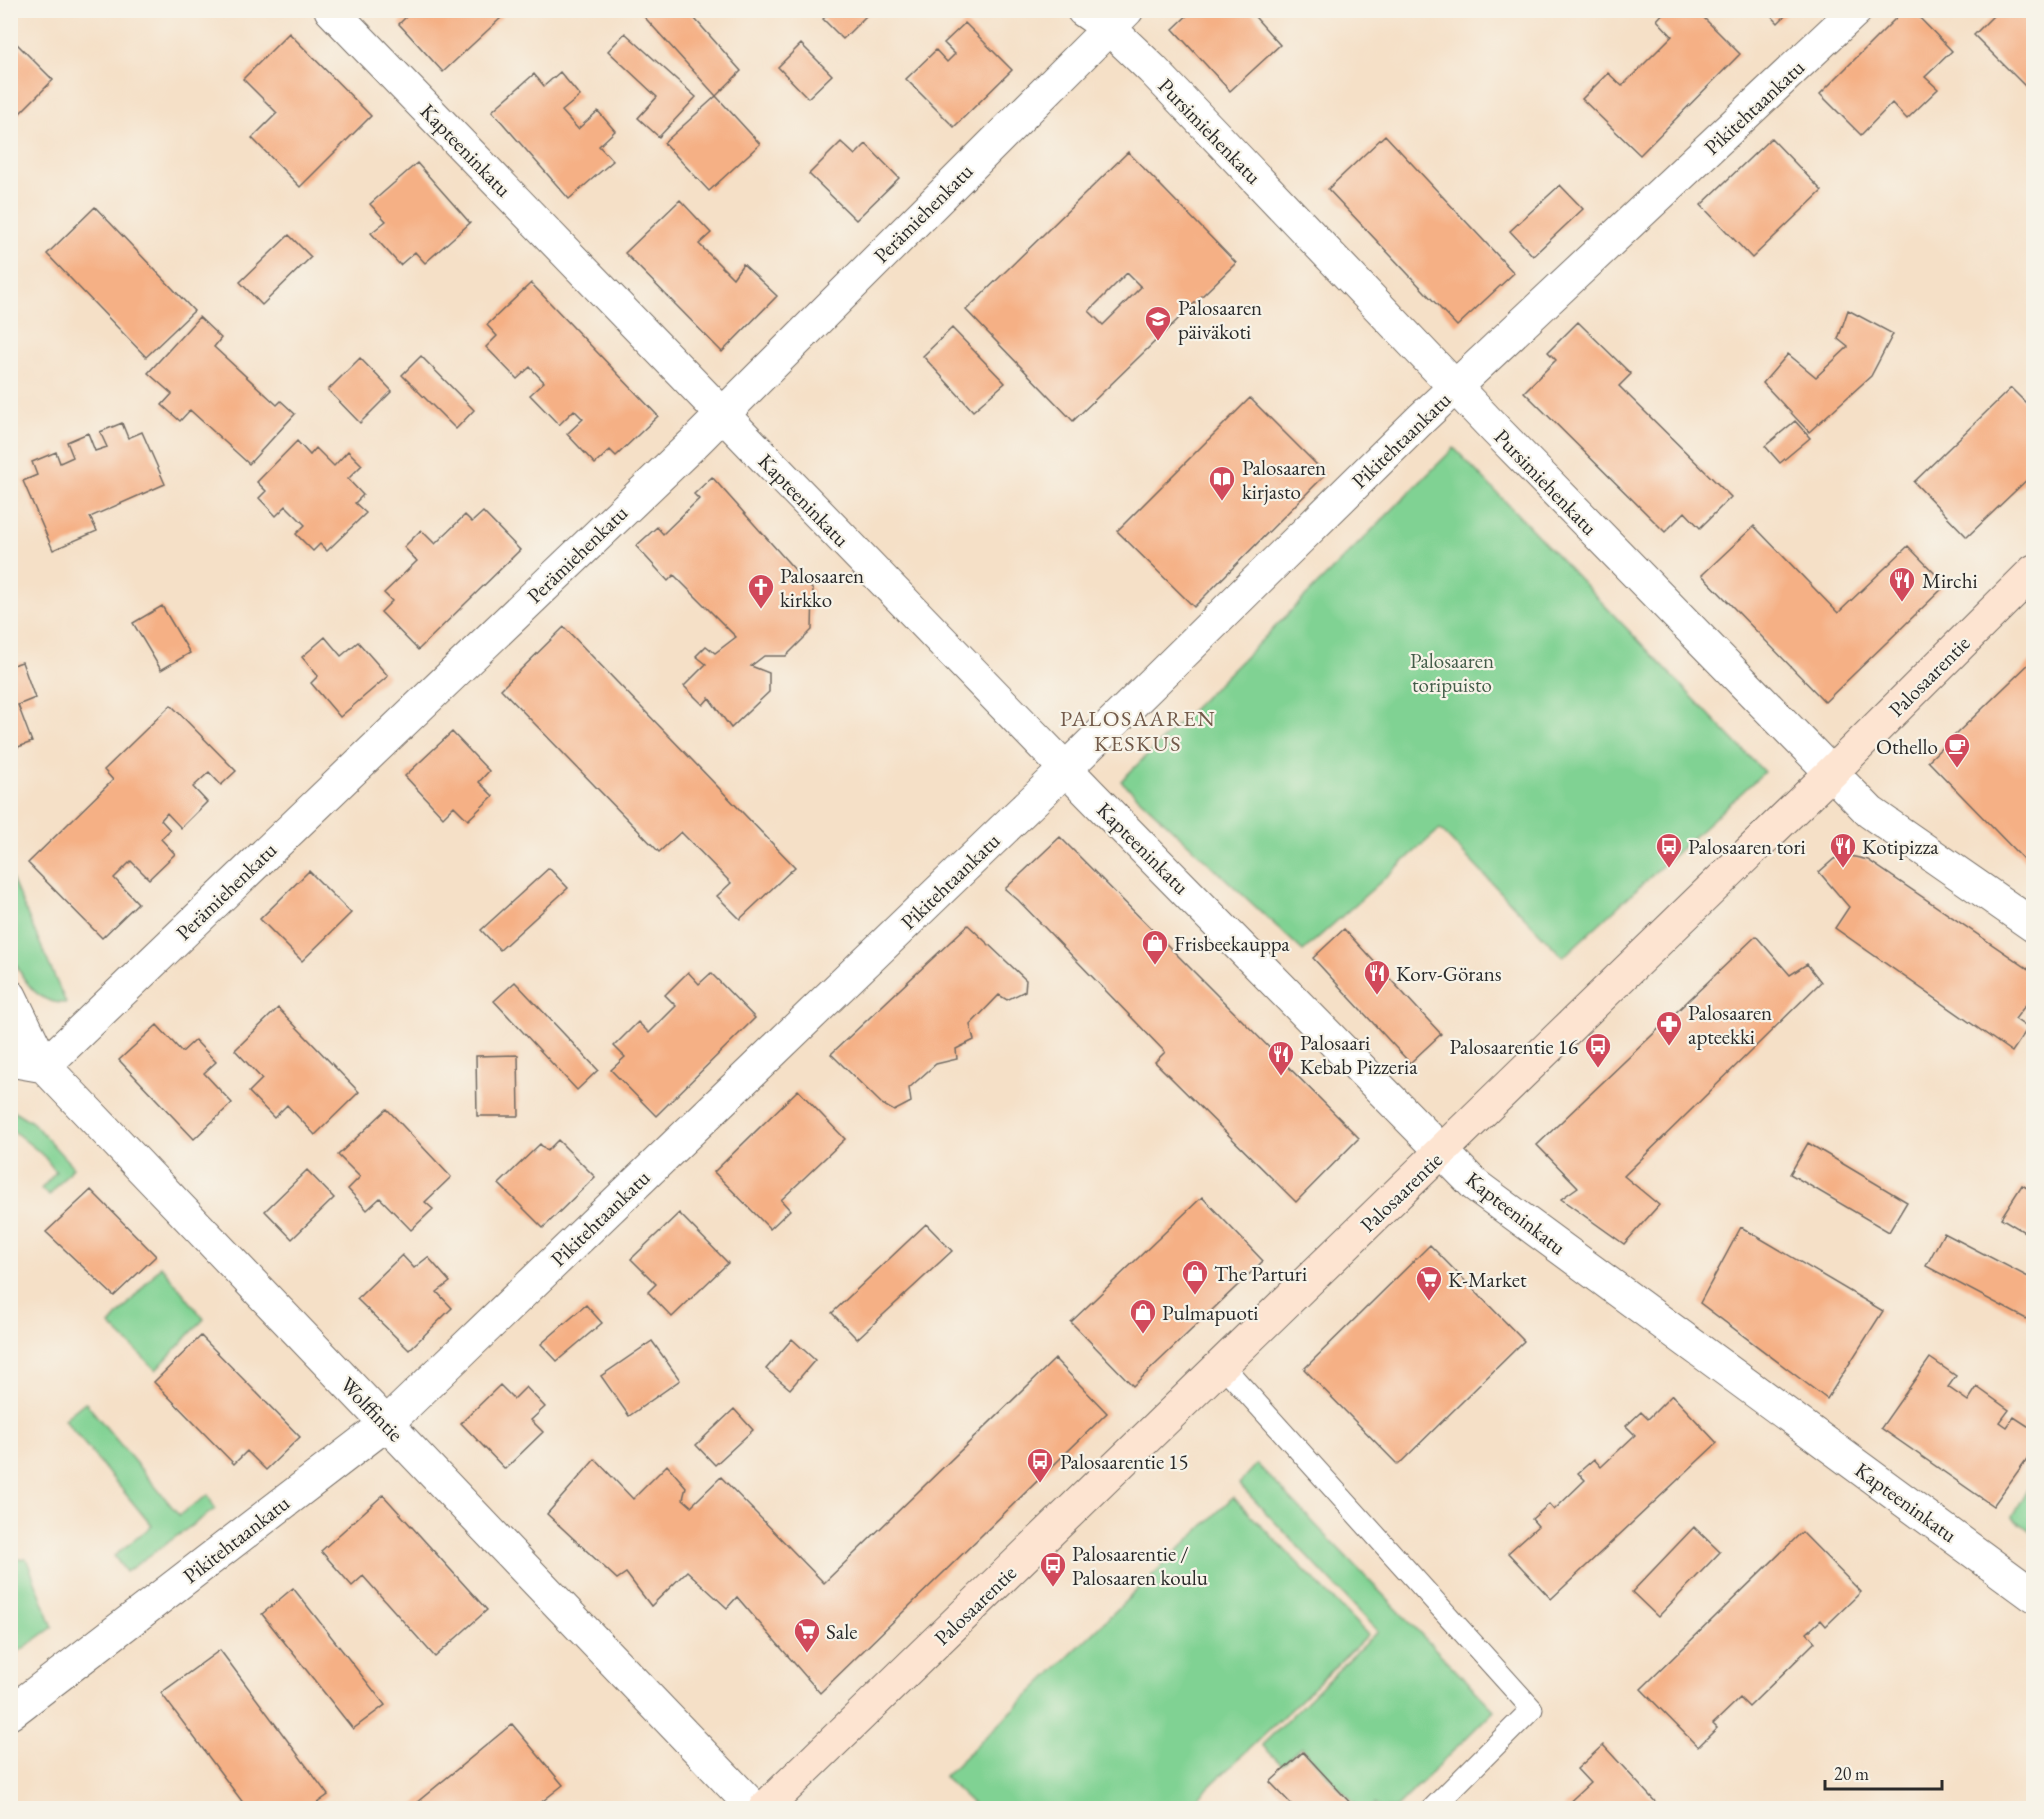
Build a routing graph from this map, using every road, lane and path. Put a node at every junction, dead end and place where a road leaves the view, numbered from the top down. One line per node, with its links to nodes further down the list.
1 (331, 10): 5 (street, Kapteeninkatu)
2 (1856, 10): 4 (street, Pikitehtaankatu)
3 (1106, 16): 4 (street, Pursimiehenkatu); 5 (street, Perämiehenkatu)
4 (1455, 387): 7 (street, Pikitehtaankatu); 8 (street, Pursimiehenkatu)
5 (722, 415): 7 (street, Kapteeninkatu); 12 (street, Perämiehenkatu)
6 (2034, 571): 8 (main road, Palosaarentie)
7 (1066, 769): 13 (street, Kapteeninkatu); 15 (street, Pikitehtaankatu)
8 (1831, 773): 9 (street, Pursimiehenkatu); 13 (main road, Palosaarentie)
9 (2034, 926)
10 (10, 996): 12 (street, Wolffintie)
11 (10, 1060): 12 (street)
12 (44, 1066): 15 (street, Wolffintie)
13 (1442, 1151): 14 (main road, Palosaarentie); 16 (street, Kapteeninkatu)
14 (1223, 1366): 19 (main road, Palosaarentie); 20 (lane)
15 (386, 1424): 17 (street, Pikitehtaankatu); 18 (street, Wolffintie)
16 (2034, 1596)
17 (10, 1713)
18 (754, 1809)
19 (765, 1809)
20 (1434, 1809)

